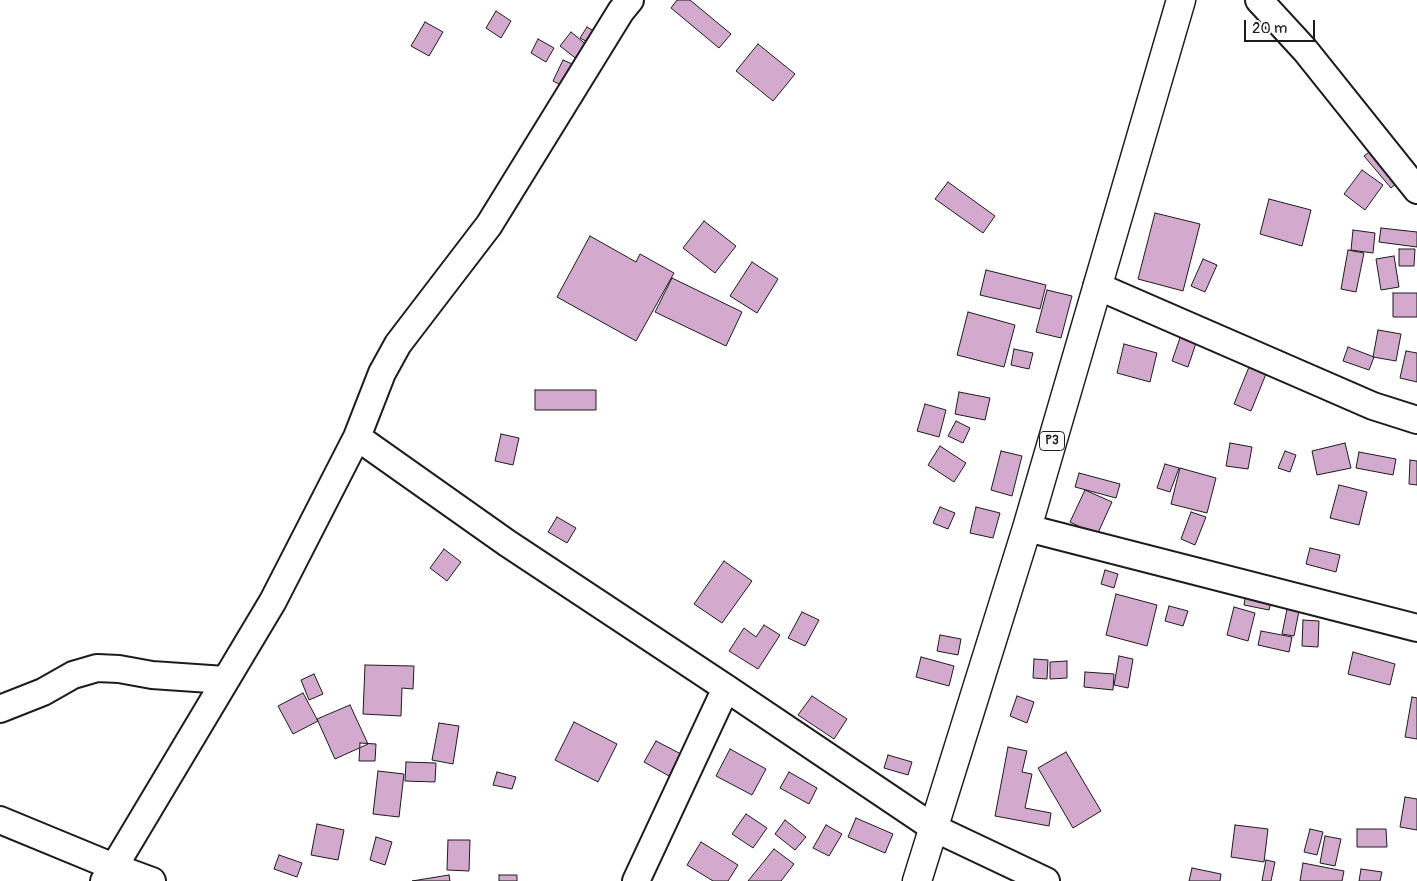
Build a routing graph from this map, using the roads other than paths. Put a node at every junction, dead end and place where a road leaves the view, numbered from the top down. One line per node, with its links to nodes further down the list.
1 (630, 0): 7 (street)
2 (1181, 0): 5 (main road, P3)
3 (1259, 0): 4 (street)
4 (1417, 190)
5 (1097, 286): 6 (street); 8 (main road, P3)
6 (1417, 420)
7 (357, 437): 10 (street); 11 (street)
8 (1027, 528): 9 (street); 14 (main road, P3)
9 (1417, 628)
10 (225, 680): 12 (street); 15 (street)
11 (726, 688): 14 (street); 17 (street)
12 (0, 709)
13 (0, 820): 15 (street)
14 (934, 828): 18 (main road, P3); 19 (street)
15 (109, 874): 16 (street)
16 (152, 881)
17 (636, 881)
18 (917, 881)
19 (1046, 881)

